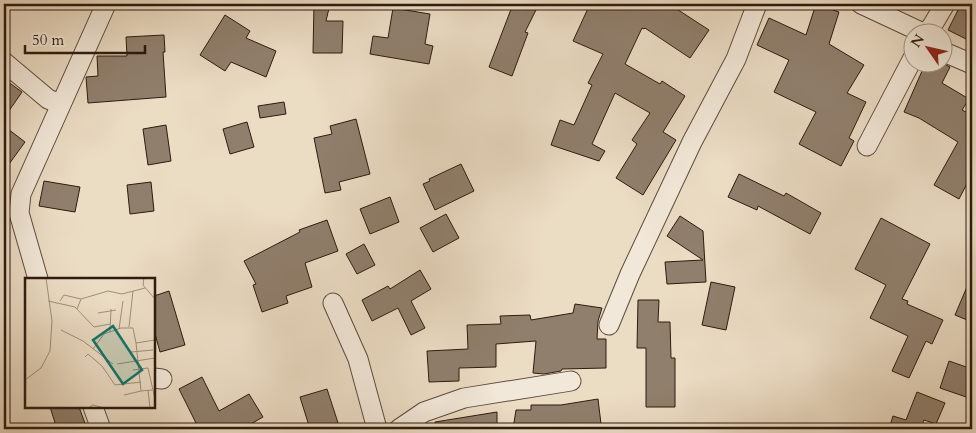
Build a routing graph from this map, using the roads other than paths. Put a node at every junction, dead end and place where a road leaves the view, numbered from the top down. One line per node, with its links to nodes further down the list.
1 (106, 4): 11 (street)
2 (757, 4): 15 (street)
3 (861, 4): 6 (street)
4 (945, 4): 5 (street)
5 (934, 22)
6 (904, 24)
7 (954, 56): 9 (street)
8 (4, 62): 11 (street)
9 (972, 64)
10 (906, 72): 12 (street)
11 (60, 104): 13 (street)
12 (867, 146)
13 (38, 278)
14 (333, 303): 19 (street)
15 (609, 325)
16 (571, 382): 20 (street)
17 (93, 408): 18 (street)
18 (101, 429)
19 (377, 429)
20 (399, 429)

